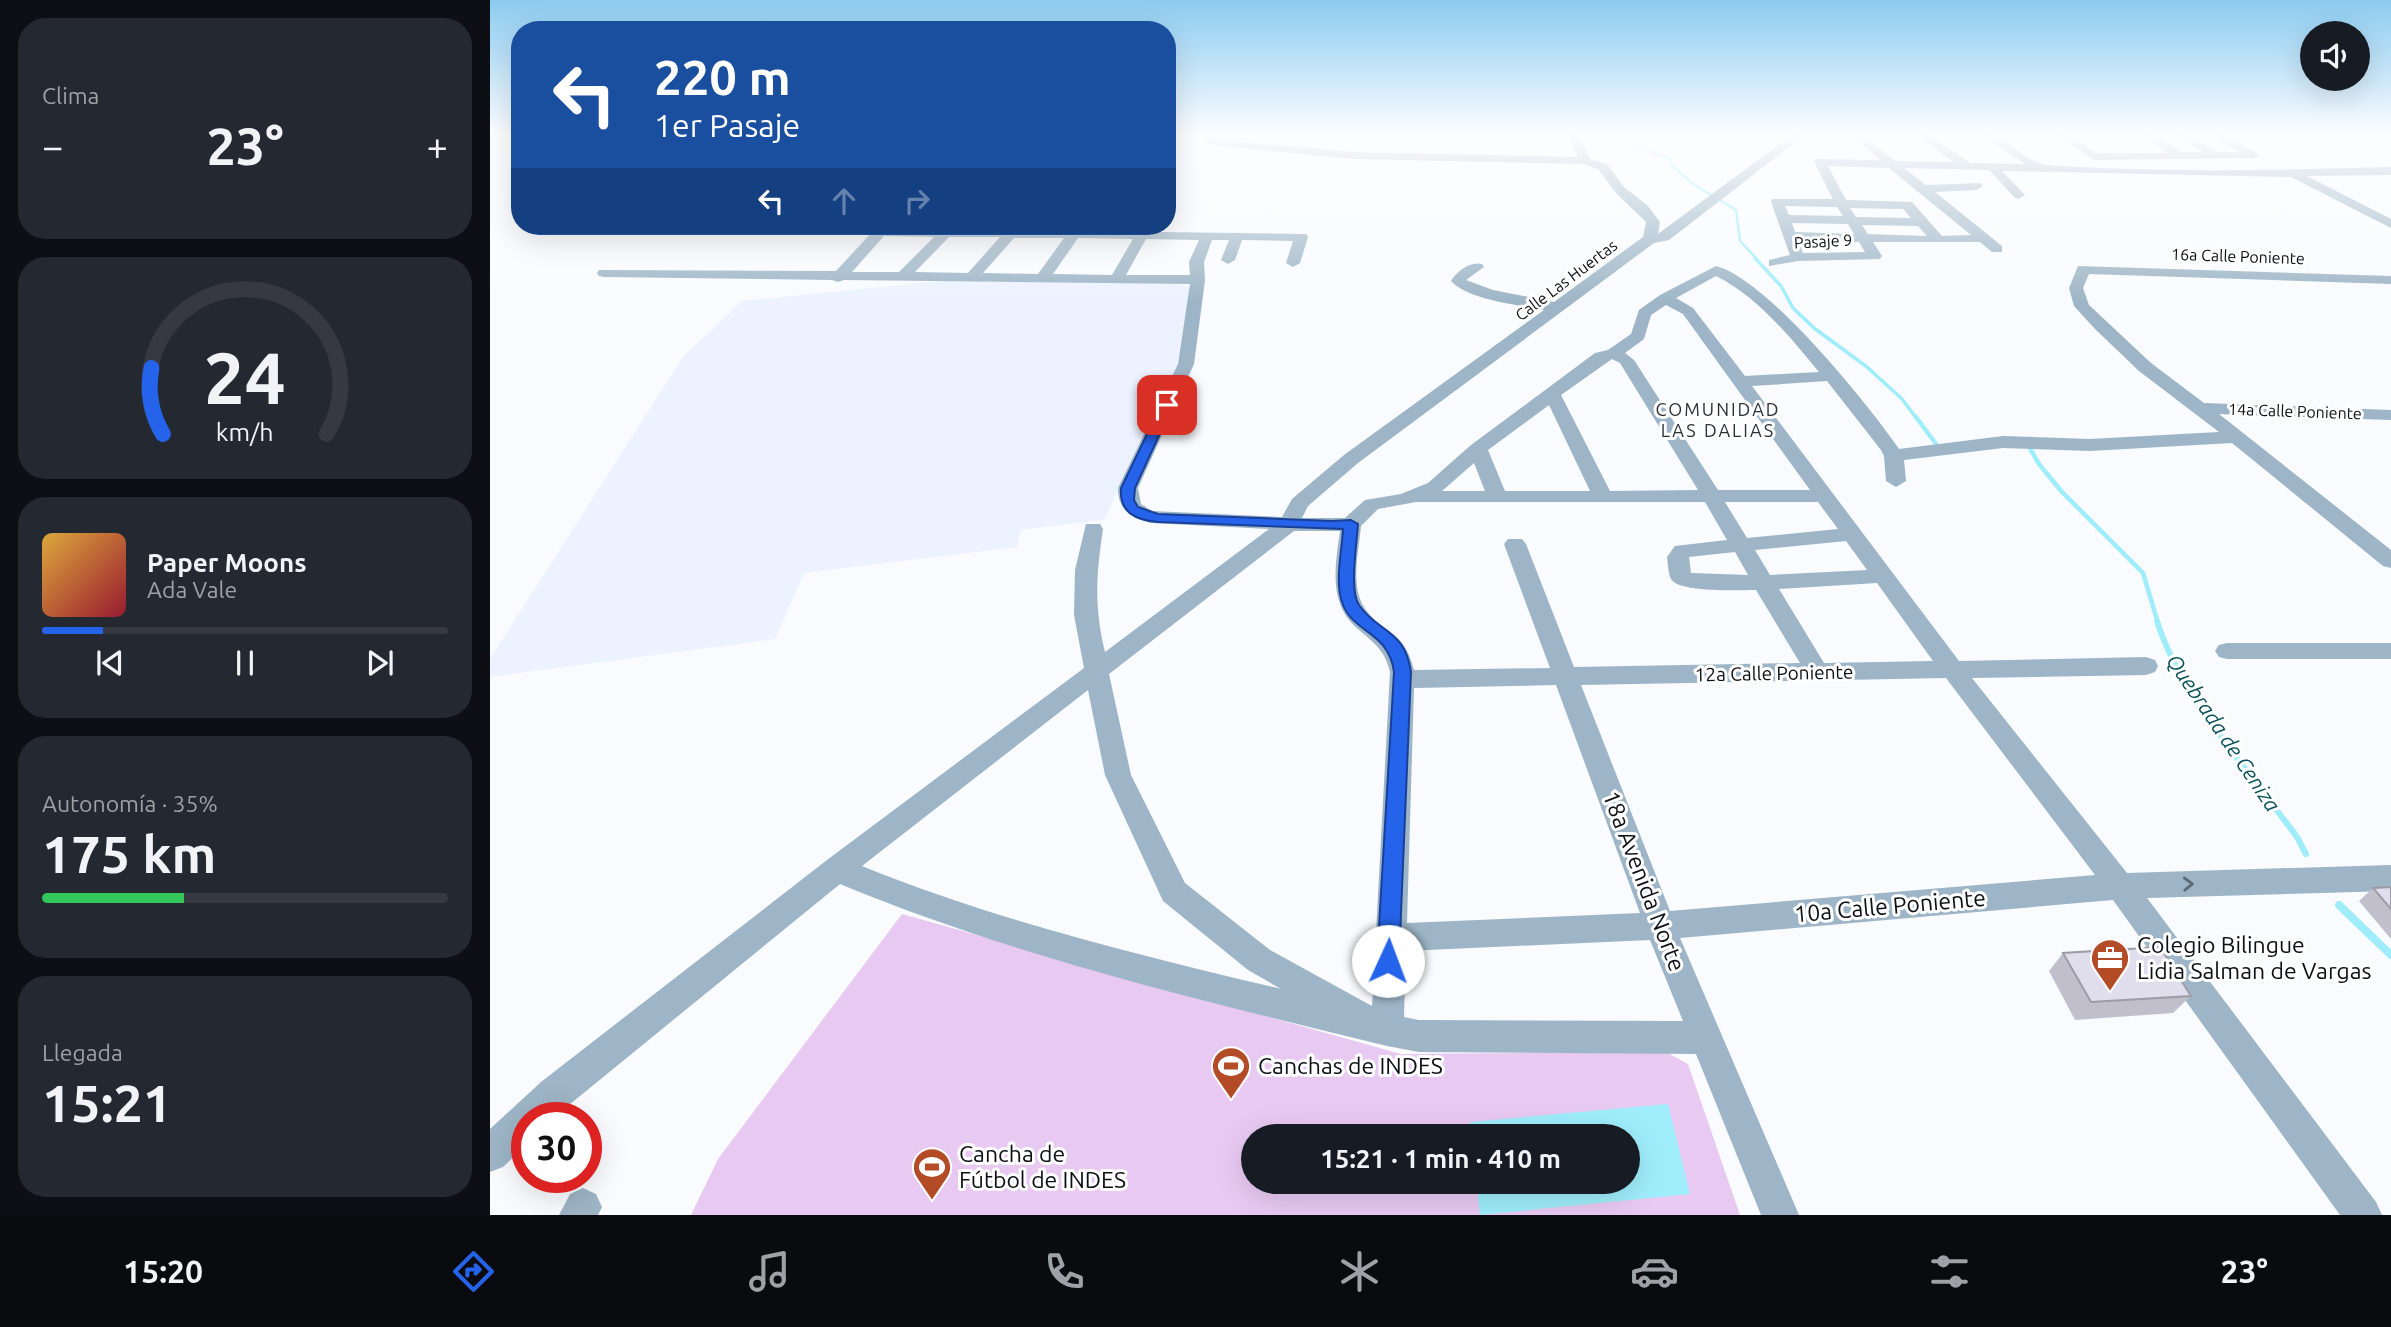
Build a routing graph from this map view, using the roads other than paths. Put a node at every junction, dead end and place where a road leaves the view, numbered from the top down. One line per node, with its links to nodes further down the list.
1 (1622, 191): 24 (street)
2 (1725, 191): 24 (street, Calle Las Huertas)
3 (1839, 191): 8 (street)
4 (1926, 191): 23 (street)
5 (2015, 191): 7 (street)
6 (2326, 191): 12 (street)
7 (2019, 195)
8 (1841, 203): 9 (street); 10 (street); 11 (street)
9 (1784, 219): 10 (street); 21 (street)
10 (1852, 220): 11 (street); 22 (street)
11 (1923, 222): 25 (street)
12 (2391, 224)
13 (877, 235): 34 (street)
14 (943, 235): 35 (street)
15 (1009, 235): 36 (street)
16 (1070, 235): 37 (street)
17 (1141, 235): 39 (street)
18 (1176, 235): 19 (street)
19 (1208, 235): 20 (street); 40 (street)
20 (1237, 236): 29 (street); 30 (street)
21 (1790, 236): 22 (street); 28 (street)
22 (1863, 238): 25 (street); 27 (street)
23 (1985, 238): 25 (street); 26 (street)
24 (1650, 239): 42 (street, Calle Las Huertas)
25 (1938, 240)
26 (1997, 249)
27 (1875, 256): 28 (street, Pasaje 9)
28 (1798, 257): 31 (street, Pasaje 9)
29 (1228, 260)
30 (1293, 263)
31 (1773, 263)
32 (1477, 267): 42 (street)
33 (604, 273): 34 (street)
34 (838, 278): 35 (street)
35 (901, 278): 36 (street)
36 (970, 279): 37 (street)
37 (1042, 279): 39 (street)
38 (2391, 279): 47 (street, 16a Calle Poniente)
39 (1116, 280): 40 (street)
40 (1198, 280): 58 (street)
41 (1665, 298): 43 (street); 44 (street); 45 (street)
42 (1559, 308): 58 (street, Calle Las Huertas)
43 (1614, 354): 46 (street); 55 (street)
44 (1829, 376): 45 (street); 51 (street)
45 (1738, 382): 56 (street)
46 (1552, 394): 50 (street); 53 (street)
47 (2200, 408): 48 (street, 14a Calle Poniente); 49 (street)
48 (2391, 415)
49 (2237, 438): 51 (street); 64 (street)
50 (1478, 449): 54 (street); 57 (street)
51 (1894, 456): 52 (street)
52 (1896, 481)
53 (1602, 495): 54 (street); 55 (street)
54 (1498, 496): 57 (street)
55 (1712, 496): 56 (street); 63 (street)
56 (1825, 496): 61 (street)
57 (1414, 497): 59 (street)
58 (1289, 524): 59 (street); 71 (street)
59 (1351, 524): 74 (street)
60 (1093, 529): 71 (street)
61 (1852, 534): 63 (street); 65 (street)
62 (1515, 544): 73 (street, 18a Avenida Norte)
63 (1741, 545): 66 (street); 66 (street)
64 (2391, 562)
65 (1883, 576): 66 (street); 70 (street)
66 (1765, 584): 72 (street)
67 (2227, 651): 68 (street)
68 (2391, 651)
69 (2146, 666): 70 (street, 12a Calle Poniente)
70 (1952, 670): 72 (street, 12a Calle Poniente); 77 (street)
71 (1096, 671): 75 (street); 80 (street)
72 (1817, 672): 73 (street, 12a Calle Poniente)
73 (1567, 676): 74 (street, 12a Calle Poniente); 78 (street, 18a Avenida Norte)
74 (1402, 679): 79 (street)
75 (837, 869): 80 (street); 82 (street)
76 (2391, 878): 77 (street, 10a Calle Poniente, one-way to 76)
77 (2120, 886): 78 (street, 10a Calle Poniente); 86 (street)
78 (1660, 926): 79 (street, 10a Calle Poniente); 81 (street, 18a Avenida Norte)
79 (1389, 937): 80 (street)
80 (1387, 1030): 81 (street)
81 (1706, 1038): 85 (street, 18a Avenida Norte)
82 (545, 1102)
83 (511, 1134): 84 (street)
84 (490, 1154)
85 (1780, 1215)
86 (2363, 1215)

